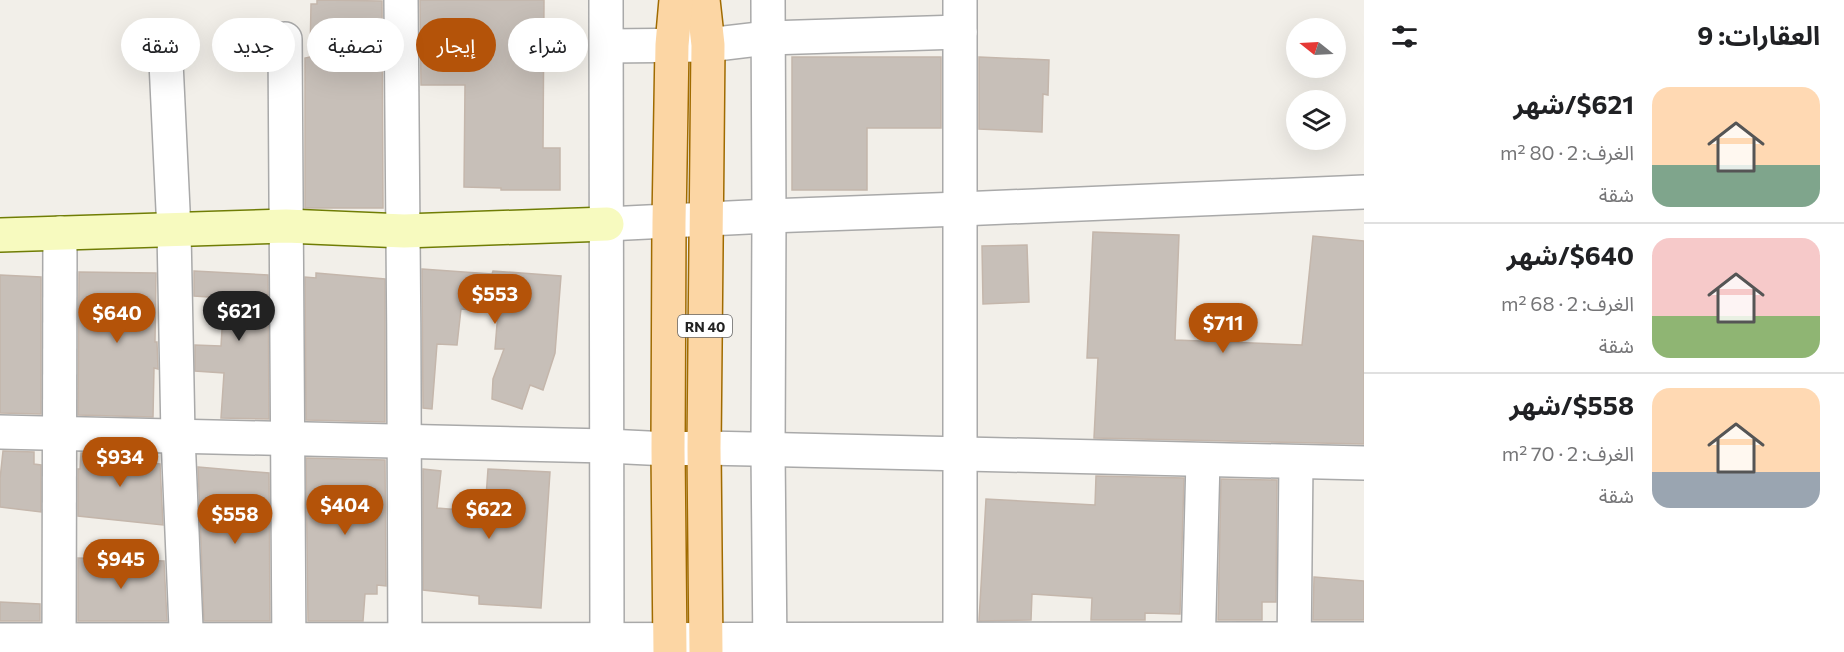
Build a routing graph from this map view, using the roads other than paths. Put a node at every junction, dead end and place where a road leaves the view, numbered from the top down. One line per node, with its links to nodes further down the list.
1 (401, 0): 21 (street)
2 (606, 0): 10 (street)
3 (676, 0): 8 (main road, RN 40)
4 (703, 0): 9 (main road, RN 40)
5 (768, 0): 7 (street)
6 (960, 16): 7 (street); 14 (street)
7 (768, 38): 9 (street); 15 (street)
8 (672, 45): 9 (street); 10 (street); 17 (main road, RN 40)
9 (708, 45): 16 (main road, RN 40)
10 (607, 46): 18 (street)
11 (166, 72): 20 (street)
12 (285, 72): 19 (street)
13 (1364, 192): 14 (street)
14 (960, 209): 15 (street); 33 (street)
15 (770, 216): 16 (street); 32 (street)
16 (706, 220): 17 (street); 30 (main road, RN 40)
17 (669, 222): 18 (street); 31 (main road, RN 40)
18 (607, 224): 21 (street); 29 (street)
19 (286, 226): 20 (street); 21 (street); 27 (street)
20 (174, 231): 22 (street); 26 (street)
21 (404, 231): 28 (street)
22 (60, 233): 23 (street); 25 (street)
23 (0, 235)
24 (0, 432): 25 (street)
25 (60, 433): 26 (street); 40 (street)
26 (178, 436): 27 (street); 41 (street)
27 (287, 438): 28 (street); 42 (street)
28 (403, 441): 29 (street); 43 (street)
29 (607, 446): 31 (street); 44 (street)
30 (704, 448): 31 (street); 32 (street); 46 (main road, RN 40)
31 (668, 449): 45 (main road, RN 40)
32 (768, 451): 33 (street); 47 (street)
33 (960, 454): 34 (street); 48 (street)
34 (1203, 460): 35 (street); 49 (street)
35 (1296, 462): 36 (street); 39 (street)
36 (1364, 463)
37 (1364, 639): 39 (street)
38 (0, 640): 40 (street)
39 (1294, 645): 49 (street)
40 (59, 646): 41 (street)
41 (187, 646): 42 (street)
42 (289, 646): 43 (street)
43 (405, 646): 44 (street)
44 (607, 646): 45 (street)
45 (670, 646): 46 (street)
46 (706, 646): 47 (street)
47 (770, 646): 48 (street)
48 (960, 646): 49 (street)
49 (1198, 646)

